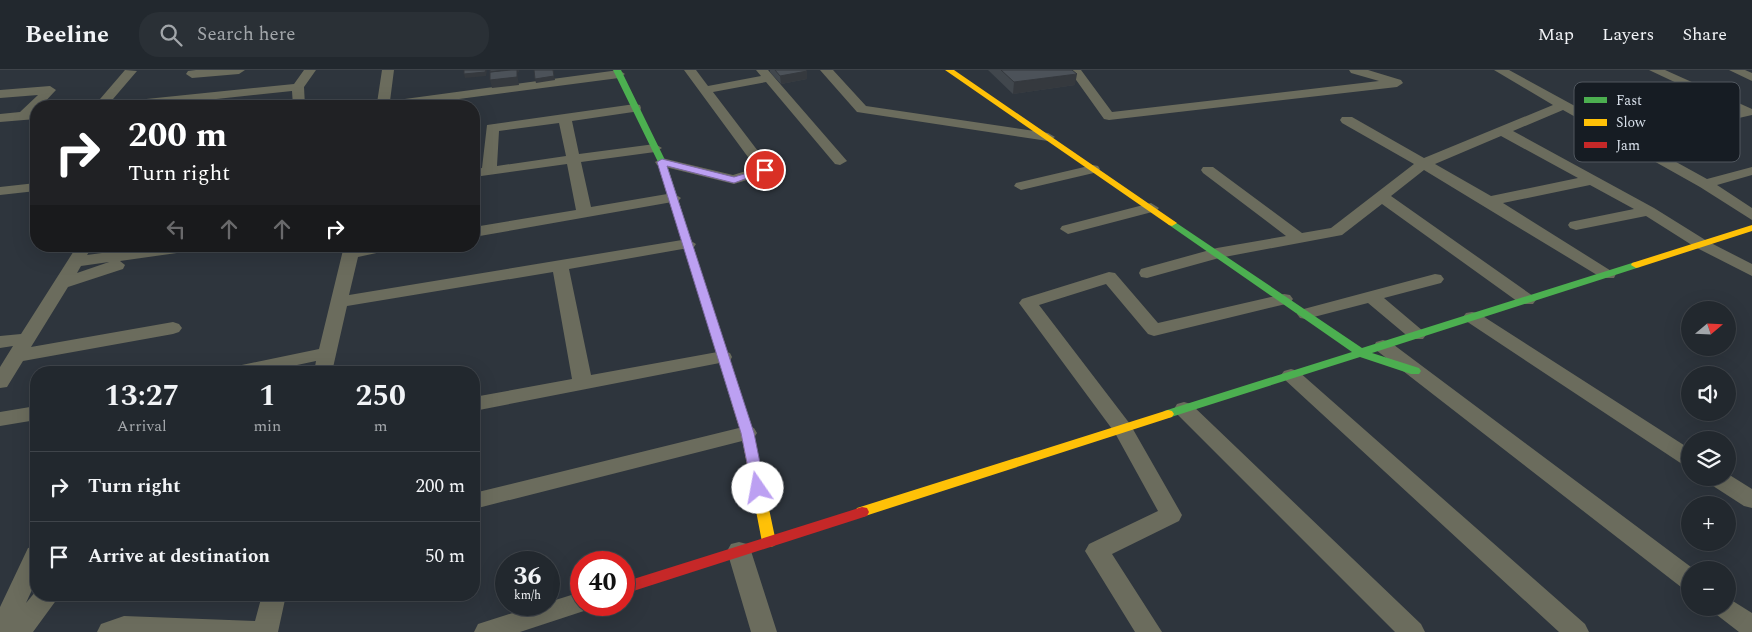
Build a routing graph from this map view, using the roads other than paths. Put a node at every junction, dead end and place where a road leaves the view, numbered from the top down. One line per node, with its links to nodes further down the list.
1 (239, 70): 15 (street)
2 (310, 70): 21 (street)
3 (388, 70): 30 (street)
4 (524, 70): 22 (street)
5 (690, 70): 23 (street)
6 (826, 70): 40 (street)
7 (949, 70): 40 (street)
8 (1074, 70): 20 (street)
9 (1355, 70): 20 (street)
10 (1390, 70): 20 (street)
11 (1500, 70): 32 (street)
12 (1655, 70): 19 (street)
13 (1735, 70): 18 (street)
14 (130, 72): 26 (street)
15 (194, 72): 27 (street)
16 (618, 72): 22 (street); 33 (street)
17 (765, 74): 23 (street); 44 (street)
18 (1752, 77)
19 (1682, 82)
20 (1397, 83)
21 (298, 87): 28 (street); 29 (street)
22 (524, 87): 31 (street)
23 (704, 90): 43 (street)
24 (0, 94): 25 (street)
25 (42, 100)
26 (105, 100)
27 (176, 100)
28 (197, 100)
29 (299, 100)
30 (384, 100)
31 (428, 100)
32 (1564, 105): 34 (street); 39 (street)
33 (637, 111): 37 (street); 41 (street)
34 (1574, 111)
35 (30, 115): 36 (street)
36 (0, 118)
37 (565, 118): 42 (street); 49 (street)
38 (1346, 120): 46 (street)
39 (1502, 131): 46 (street); 52 (street)
40 (1048, 137): 47 (street)
41 (655, 148): 42 (street); 43 (street)
42 (574, 160): 49 (street); 63 (street)
43 (662, 162): 58 (street)
44 (840, 162)
45 (1666, 162): 53 (street)
46 (1423, 164): 57 (street); 59 (street)
47 (1093, 169): 54 (street); 61 (street)
48 (1208, 170): 69 (street)
49 (489, 171): 51 (street)
50 (1752, 171): 53 (street)
51 (480, 172)
52 (1592, 180): 59 (street); 62 (street)
53 (1705, 184): 64 (street)
54 (1021, 186)
55 (30, 187): 56 (street)
56 (8, 190): 60 (street)
57 (1382, 197): 69 (street); 86 (street)
58 (673, 198): 63 (street); 70 (street)
59 (1489, 202): 81 (street)
60 (0, 206)
61 (1151, 208): 66 (street); 76 (street)
62 (1649, 211): 65 (street); 71 (street)
63 (584, 213): 68 (street)
64 (1752, 214)
65 (1576, 225)
66 (1068, 228)
67 (1752, 228): 71 (street)
68 (480, 231)
69 (1300, 238): 76 (street)
70 (688, 244): 78 (street); 98 (street)
71 (1701, 244): 79 (street); 81 (street)
72 (81, 252): 77 (street)
73 (149, 252): 77 (street)
74 (153, 252): 83 (street)
75 (351, 252): 87 (street)
76 (1218, 253): 80 (street); 85 (street)
77 (75, 262): 83 (street)
78 (560, 266): 87 (street); 104 (street)
79 (1752, 271)
80 (1147, 273)
81 (1608, 274): 86 (street)
82 (1435, 279): 84 (street)
83 (61, 284): 92 (street)
84 (1371, 296): 88 (street); 91 (street)
85 (1284, 299): 88 (street); 109 (street)
86 (1527, 300): 89 (street)
87 (339, 302): 96 (street)
88 (1306, 314): 95 (street)
89 (1472, 317): 91 (street); 111 (street)
90 (173, 328): 97 (street)
91 (1417, 335): 94 (street)
92 (27, 339): 93 (street); 97 (street)
93 (0, 342)
94 (1382, 346): 95 (street); 101 (street)
95 (1361, 352): 101 (street); 102 (street)
96 (328, 353): 99 (street); 100 (street)
97 (16, 356): 103 (street)
98 (723, 357): 104 (street); 110 (street)
99 (266, 366)
100 (325, 366)
101 (1415, 371): 118 (street)
102 (1291, 375): 106 (street); 133 (street)
103 (0, 382)
104 (583, 383): 105 (street)
105 (480, 403)
106 (1184, 409): 109 (street); 132 (street)
107 (30, 414): 108 (street)
108 (0, 419)
109 (1123, 428): 115 (street); 131 (street)
110 (748, 433): 113 (street); 115 (street)
111 (1681, 453)
112 (1730, 486): 114 (street)
113 (480, 500)
114 (1752, 500)
115 (769, 542): 116 (street)
116 (739, 552): 119 (street); 130 (street)
117 (30, 568): 125 (street)
118 (1681, 573)
119 (635, 585)
120 (43, 601): 126 (street)
121 (273, 601): 128 (street)
122 (570, 606): 129 (street)
123 (1736, 615): 124 (street)
124 (1752, 627)
125 (1, 632)
126 (18, 632)
127 (110, 632): 128 (street)
128 (265, 632)
129 (487, 632)
130 (764, 632)
131 (1150, 632)
132 (1412, 632)
133 (1576, 632)

